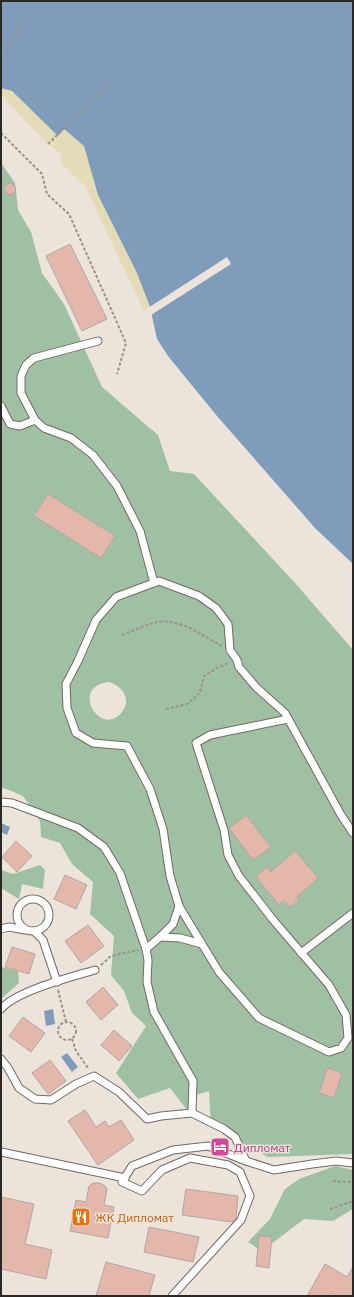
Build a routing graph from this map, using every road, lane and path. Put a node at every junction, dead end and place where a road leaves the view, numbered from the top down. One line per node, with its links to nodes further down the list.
1 (28, 17): 2 (path)
2 (1, 58)
3 (112, 82): 5 (path)
4 (1, 133): 7 (path)
5 (48, 144)
6 (98, 341): 9 (lane)
7 (116, 374)
8 (1, 406): 9 (lane)
9 (35, 420): 10 (lane)
10 (154, 583): 12 (lane); 18 (lane)
11 (122, 635): 12 (path)
12 (230, 650): 13 (lane)
13 (237, 660): 14 (path); 15 (lane)
14 (166, 709)
15 (288, 719): 17 (lane); 26 (lane)
16 (1, 802): 25 (lane)
17 (353, 833)
18 (179, 906): 23 (lane); 24 (lane)
19 (353, 913): 26 (lane)
20 (1, 929): 21 (lane)
21 (25, 930): 22 (lane); 22 (lane)
22 (34, 931): 28 (lane)
23 (160, 937): 24 (lane); 25 (lane)
24 (202, 944): 26 (lane)
25 (146, 949): 27 (path); 34 (lane)
26 (301, 953)
27 (95, 970): 28 (lane)
28 (57, 982): 29 (lane); 30 (path)
29 (1, 1009)
30 (66, 1022): 31 (path); 31 (path)
31 (72, 1039): 33 (path)
32 (1, 1058): 33 (lane)
33 (94, 1076): 34 (lane)
34 (192, 1113): 36 (lane)
35 (1, 1152): 38 (lane)
36 (246, 1161): 37 (lane); 38 (lane)
37 (353, 1163)
38 (125, 1178): 43 (lane)
39 (333, 1181): 40 (path)
40 (353, 1182)
41 (353, 1201): 42 (path)
42 (330, 1209)
43 (172, 1296)

